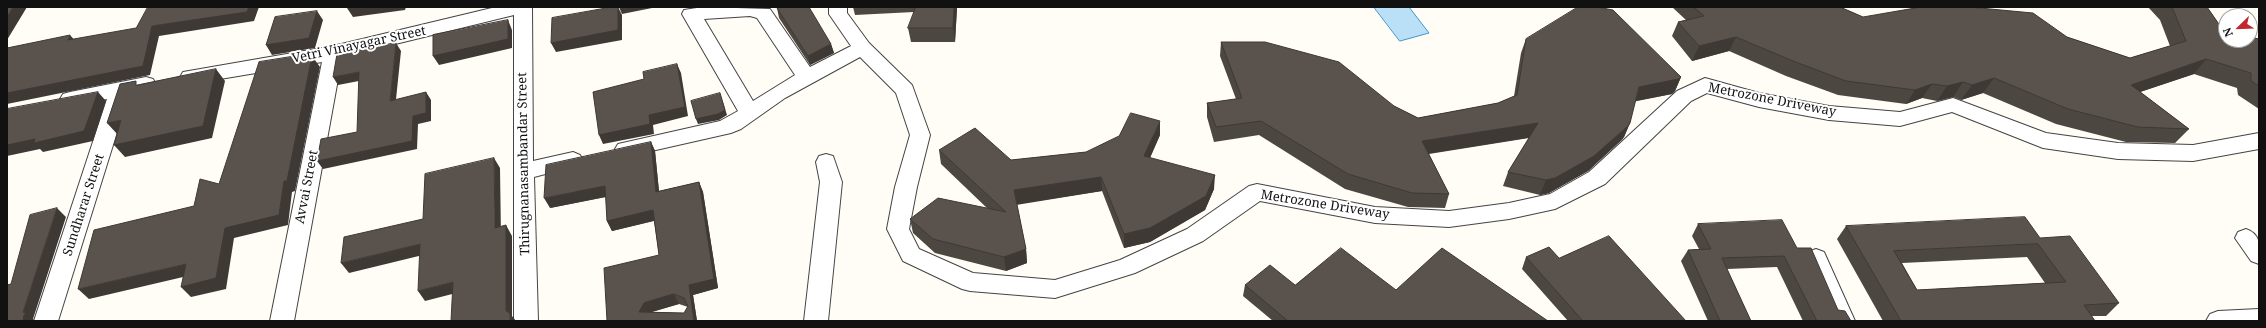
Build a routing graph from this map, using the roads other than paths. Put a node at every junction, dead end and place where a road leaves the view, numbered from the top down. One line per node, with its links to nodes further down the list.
1 (522, 7): 4 (street, Vetri Vinayagar Street); 11 (street, Thirugnanasambandar Street)
2 (838, 7): 3 (street, Metrozone Driveway)
3 (862, 48): 5 (street); 9 (street, Metrozone Driveway)
4 (333, 53): 6 (street, Vetri Vinayagar Street); 15 (street, Avvai Street)
5 (807, 78): 8 (street); 8 (street)
6 (121, 89): 7 (street, Vetri Vinayagar Street); 14 (street, Sundharar Street)
7 (52, 102)
8 (750, 113): 11 (street)
9 (2259, 141)
10 (826, 162): 17 (street)
11 (523, 171): 16 (street, Thirugnanasambandar Street)
12 (1816, 258): 18 (street)
13 (2259, 319): 19 (street)
14 (46, 321)
15 (282, 321)
16 (526, 321)
17 (816, 321)
18 (1842, 321)
19 (2218, 321)

